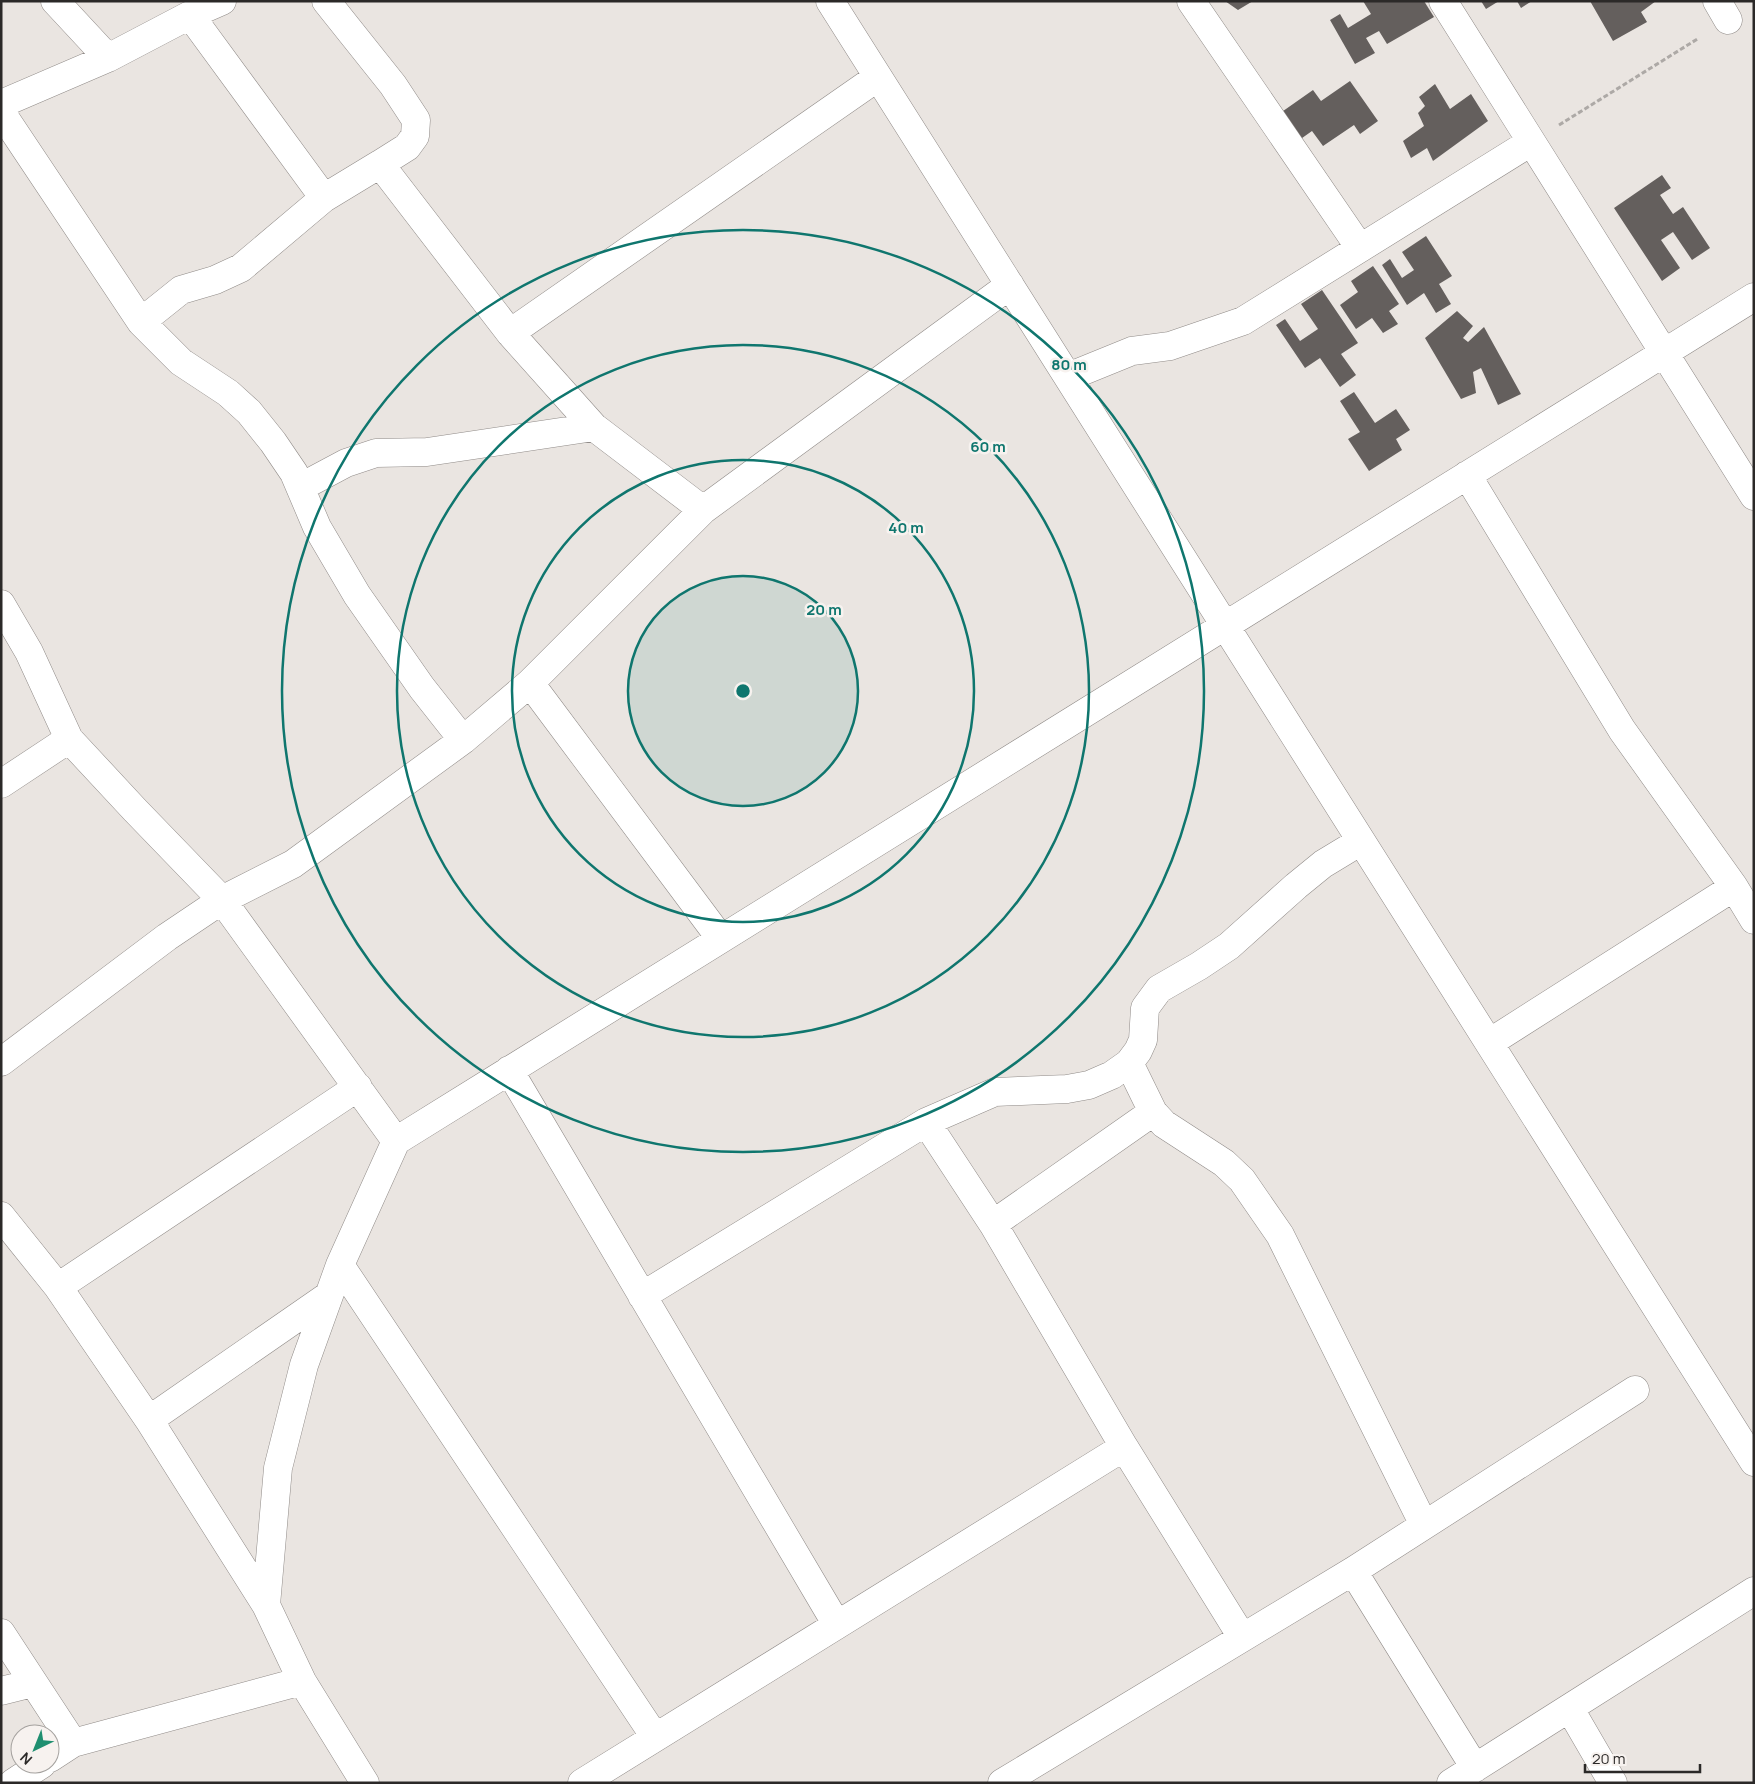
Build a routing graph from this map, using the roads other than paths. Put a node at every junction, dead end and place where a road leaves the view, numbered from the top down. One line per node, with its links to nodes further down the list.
1 (54, 1): 8 (street)
2 (222, 1): 7 (street)
3 (326, 1): 13 (street)
4 (830, 1): 9 (street)
5 (1191, 1): 15 (street)
6 (1443, 1): 12 (street)
7 (190, 15): 8 (street); 14 (street)
8 (108, 58): 10 (street)
9 (878, 77): 16 (street); 19 (street)
10 (1, 104)
11 (1, 112): 18 (street)
12 (1531, 142): 15 (street); 20 (street)
13 (380, 164): 14 (street); 19 (street)
14 (324, 198): 18 (street)
15 (1360, 248): 21 (street)
16 (1010, 285): 21 (street); 26 (street)
17 (1754, 296): 20 (street)
18 (141, 322): 24 (street)
19 (510, 333): 22 (street)
20 (1664, 353): 23 (street); 25 (street)
21 (1068, 377): 28 (street)
22 (594, 427): 24 (street); 26 (street)
23 (1467, 475): 28 (street); 34 (street)
24 (300, 488): 31 (street)
25 (1754, 496)
26 (703, 510): 29 (street)
27 (1, 604): 30 (street)
28 (1225, 625): 33 (street); 37 (street)
29 (530, 683): 31 (street); 37 (street)
30 (70, 739): 32 (street); 35 (street)
31 (464, 740): 35 (street)
32 (1, 784)
33 (1361, 841): 38 (street); 40 (street)
34 (1734, 887): 36 (street); 38 (street)
35 (222, 900): 39 (street); 42 (street)
36 (1754, 920)
37 (721, 939): 41 (street)
38 (1489, 1042): 55 (street)
39 (1, 1062)
40 (1129, 1063): 43 (street); 44 (street)
41 (509, 1070): 45 (street); 51 (street)
42 (358, 1087): 45 (street); 49 (street)
43 (1154, 1112): 47 (street); 56 (street)
44 (926, 1122): 47 (street); 51 (street)
45 (396, 1142): 48 (street)
46 (1, 1216): 49 (street)
47 (993, 1224): 54 (street)
48 (340, 1265): 50 (street); 67 (street)
49 (58, 1287): 53 (street)
50 (328, 1296): 53 (street); 59 (street)
51 (642, 1296): 60 (street)
52 (1635, 1390): 56 (street)
53 (149, 1420): 59 (street)
54 (1124, 1448): 60 (street); 62 (street)
55 (1754, 1462)
56 (1424, 1525): 57 (street)
57 (1353, 1571): 62 (street); 70 (street)
58 (1754, 1591): 66 (street)
59 (266, 1605): 63 (street)
60 (837, 1625): 67 (street)
61 (1, 1632): 64 (street)
62 (1242, 1637): 75 (street)
63 (302, 1681): 68 (street); 73 (street)
64 (34, 1683): 65 (street); 68 (street)
65 (1, 1691)
66 (1570, 1709): 70 (street); 77 (street)
67 (655, 1737): 74 (street)
68 (73, 1743): 69 (street)
69 (60, 1751)
70 (1475, 1768): 76 (street)
71 (27, 1774): 72 (street)
72 (14, 1783)
73 (366, 1783)
74 (582, 1783)
75 (1002, 1783)
76 (1451, 1783)
77 (1613, 1783)

